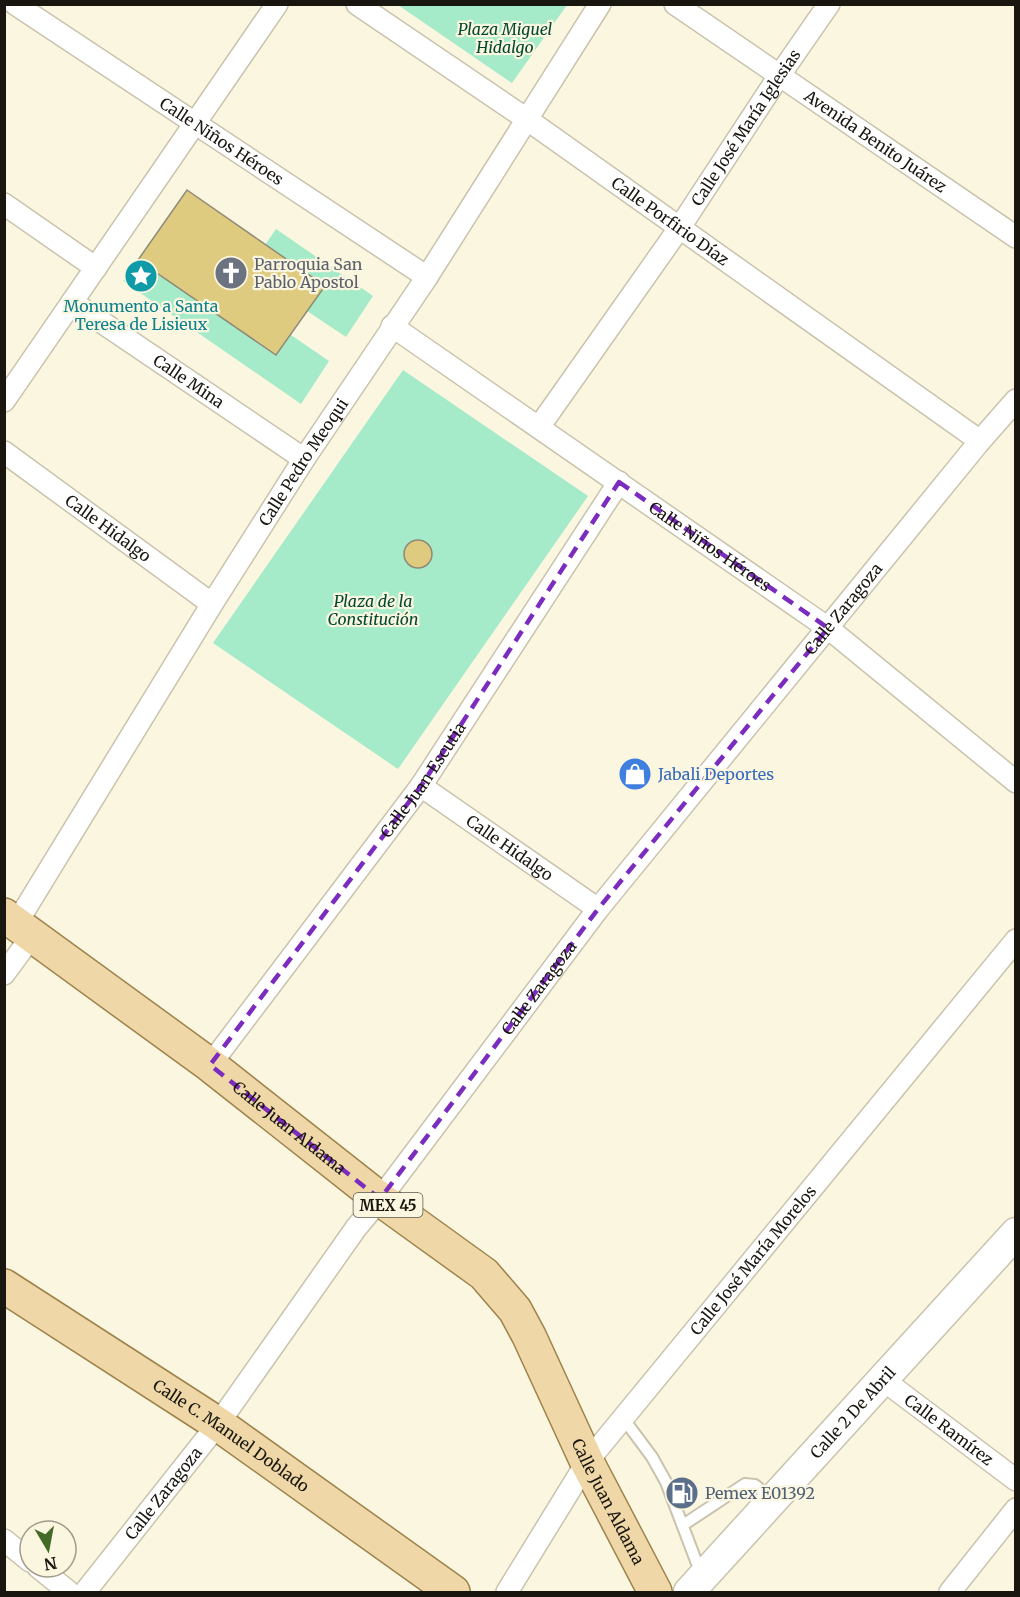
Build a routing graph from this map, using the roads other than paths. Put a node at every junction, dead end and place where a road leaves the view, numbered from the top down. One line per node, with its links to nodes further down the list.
1 (15, 4): 9 (street, Calle Niños Héroes)
2 (277, 4): 9 (street)
3 (357, 4): 8 (street, Calle Porfirio Díaz)
4 (600, 4): 8 (street, Calle Pedro Meoqui)
5 (675, 4): 7 (street, Avenida Benito Juárez)
6 (829, 4): 7 (street, Calle José María Iglesias)
7 (779, 76): 11 (street, Calle José María Iglesias); 12 (street, Avenida Benito Juárez)
8 (528, 120): 11 (street, Calle Porfirio Díaz); 14 (street, Calle Pedro Meoqui)
9 (195, 124): 13 (street); 14 (street, Calle Niños Héroes)
10 (4, 204): 13 (street)
11 (680, 227): 19 (street, Calle José María Iglesias); 20 (street, Calle Porfirio Díaz)
12 (1016, 237)
13 (96, 268): 15 (street)
14 (427, 277): 16 (street, Calle Pedro Meoqui)
15 (72, 302): 18 (street); 22 (street, Calle Mina)
16 (392, 326): 19 (street, Calle Niños Héroes); 22 (street, Calle Pedro Meoqui)
17 (1016, 400): 20 (street, Calle Zaragoza)
18 (4, 401)
19 (539, 428): 23 (street, Calle Niños Héroes)
20 (980, 441): 25 (street, Calle Zaragoza)
21 (4, 452): 24 (street, Calle Hidalgo)
22 (304, 459): 24 (street, Calle Pedro Meoqui)
23 (618, 482): 25 (street, Calle Niños Héroes); 27 (street, Calle Juan Escutia)
24 (212, 604): 29 (street, Calle Pedro Meoqui)
25 (828, 628): 26 (street, Calle Niños Héroes); 28 (street, Calle Zaragoza)
26 (1016, 782)
27 (421, 786): 28 (street, Calle Hidalgo); 32 (street, Calle Juan Escutia)
28 (598, 909): 33 (street, Calle Zaragoza)
29 (17, 925): 31 (street, Calle Pedro Meoqui); 32 (main road, Calle Juan Aldama / MEX 45)
30 (1016, 940): 37 (street, Calle José María Morelos)
31 (4, 974)
32 (210, 1065): 33 (main road, Calle Juan Aldama / MEX 45)
33 (380, 1199): 38 (street, Calle Zaragoza); 39 (main road, Calle Juan Aldama / MEX 45)
34 (1016, 1233): 36 (street, Calle 2 De Abril)
35 (4, 1286): 38 (main road, Calle C. Manuel Doblado)
36 (882, 1379): 40 (street, Calle Ramírez); 41 (street, Calle 2 De Abril)
37 (623, 1418): 39 (street, Calle José María Morelos); 43 (lane)
38 (218, 1424): 49 (street, Calle Zaragoza); 50 (main road, Calle C. Manuel Doblado)
39 (588, 1462): 51 (street, Calle José María Morelos); 52 (main road, Calle Juan Aldama / MEX 45)
40 (1016, 1480)
41 (772, 1500): 43 (lane); 47 (street, Calle 2 De Abril)
42 (1016, 1509): 53 (street)
43 (683, 1525): 47 (lane)
44 (4, 1540): 45 (street)
45 (18, 1551)
46 (52, 1579): 48 (street)
47 (695, 1585)
48 (69, 1593)
49 (85, 1593)
50 (453, 1593)
51 (507, 1593)
52 (655, 1593)
53 (950, 1593)

